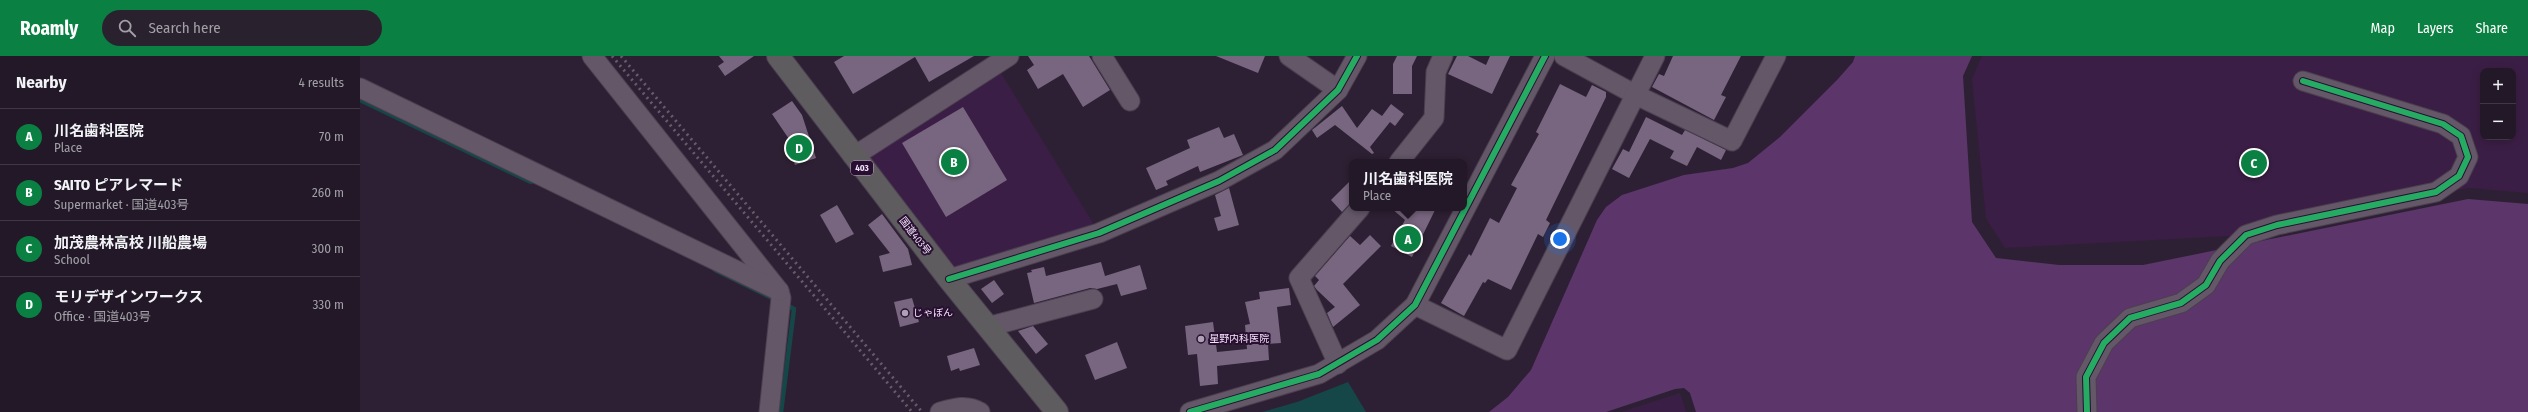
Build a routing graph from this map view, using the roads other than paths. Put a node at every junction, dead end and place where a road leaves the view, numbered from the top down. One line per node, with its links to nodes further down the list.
1 (592, 56): 23 (street)
2 (778, 56): 17 (highway, 国道403号 / 403)
3 (1009, 56): 17 (street)
4 (1102, 56): 16 (street)
5 (1289, 56): 14 (street)
6 (1358, 56): 14 (street)
7 (1443, 56): 18 (street)
8 (1545, 56): 19 (street)
9 (1564, 56): 15 (street)
10 (1655, 56): 15 (street)
11 (1776, 56): 15 (street)
12 (2303, 81): 33 (street)
13 (360, 88): 23 (street)
14 (1338, 90): 22 (street)
15 (1636, 95): 25 (street)
16 (1130, 101)
17 (852, 155): 22 (highway, 国道403号 / 403)
18 (1400, 159)
19 (1467, 205)
20 (1357, 211): 27 (street)
21 (1464, 211): 25 (street)
22 (949, 279): 26 (highway, 国道403号 / 403)
23 (779, 290): 28 (street)
24 (1093, 299): 26 (street)
25 (1415, 305): 27 (street)
26 (987, 327): 31 (highway, 国道403号 / 403)
27 (1338, 364): 32 (street)
28 (769, 412)
29 (940, 412): 30 (street)
30 (980, 412)
31 (1057, 412)
32 (1190, 412)
33 (2088, 412)

